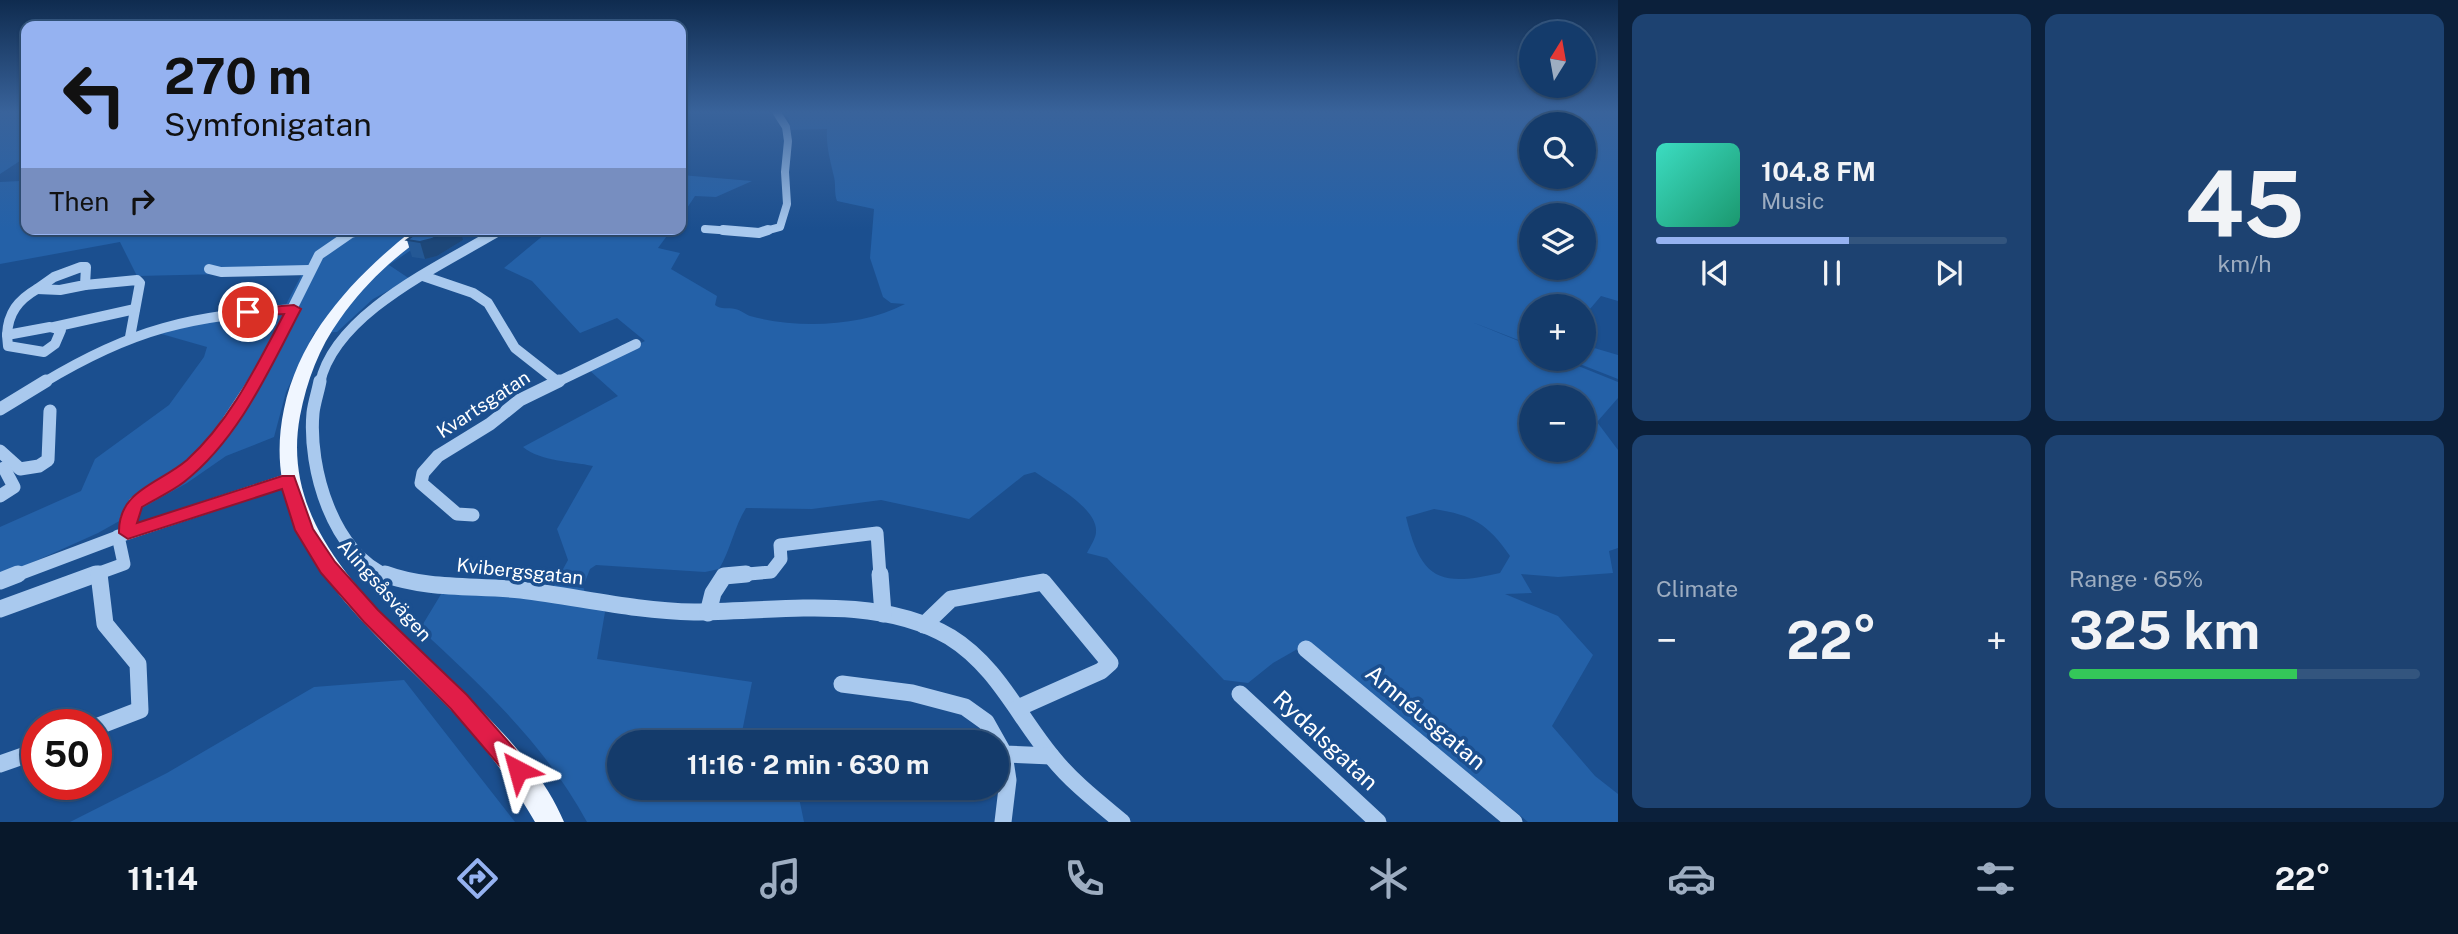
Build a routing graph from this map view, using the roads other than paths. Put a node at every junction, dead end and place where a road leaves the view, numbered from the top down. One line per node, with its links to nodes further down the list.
1 (786, 151): 2 (street)
2 (790, 196): 3 (street)
3 (705, 229)
4 (347, 235): 8 (street)
5 (416, 235): 23 (main road, Alingsåsvägen)
6 (492, 235): 9 (street, Kvibergsgatan)
7 (209, 269): 8 (street)
8 (309, 270): 12 (street)
9 (423, 276): 18 (street); 31 (street, Kvibergsgatan)
10 (85, 285): 11 (street); 11 (street); 13 (street)
11 (37, 289): 15 (street)
12 (294, 309): 16 (street); 27 (street)
13 (135, 310): 14 (street); 16 (street)
14 (54, 327): 15 (street); 15 (street)
15 (7, 335)
16 (130, 337): 19 (street)
17 (636, 344): 18 (street, Kvartsgatan)
18 (557, 381): 25 (street, Kvartsgatan)
19 (0, 409)
20 (50, 411): 22 (street)
21 (0, 451): 22 (street)
22 (5, 468): 24 (street)
23 (288, 480): 27 (street); 45 (main road, Alingsåsvägen)
24 (0, 496)
25 (473, 516)
26 (877, 533): 31 (street); 32 (street)
27 (123, 534): 28 (street); 29 (street)
28 (99, 573): 30 (street); 38 (street)
29 (0, 581)
30 (0, 609)
31 (708, 613): 32 (street, Kvibergsgatan)
32 (883, 614): 33 (street, Kvibergsgatan)
33 (924, 625): 37 (street, Kvibergsgatan); 37 (street)
34 (1306, 649): 49 (street, Amnéusgatan)
35 (842, 684): 39 (street)
36 (1240, 694): 48 (street, Rydalsgatan)
37 (1018, 708): 41 (street, Kvibergsgatan)
38 (112, 721)
39 (992, 730)
40 (1009, 754): 41 (street)
41 (1051, 756): 47 (street, Kvibergsgatan)
42 (21, 757): 43 (street)
43 (0, 764)
44 (1006, 800): 46 (street)
45 (550, 822)
46 (1003, 822)
47 (1122, 822)
48 (1378, 822)
49 (1514, 822)

